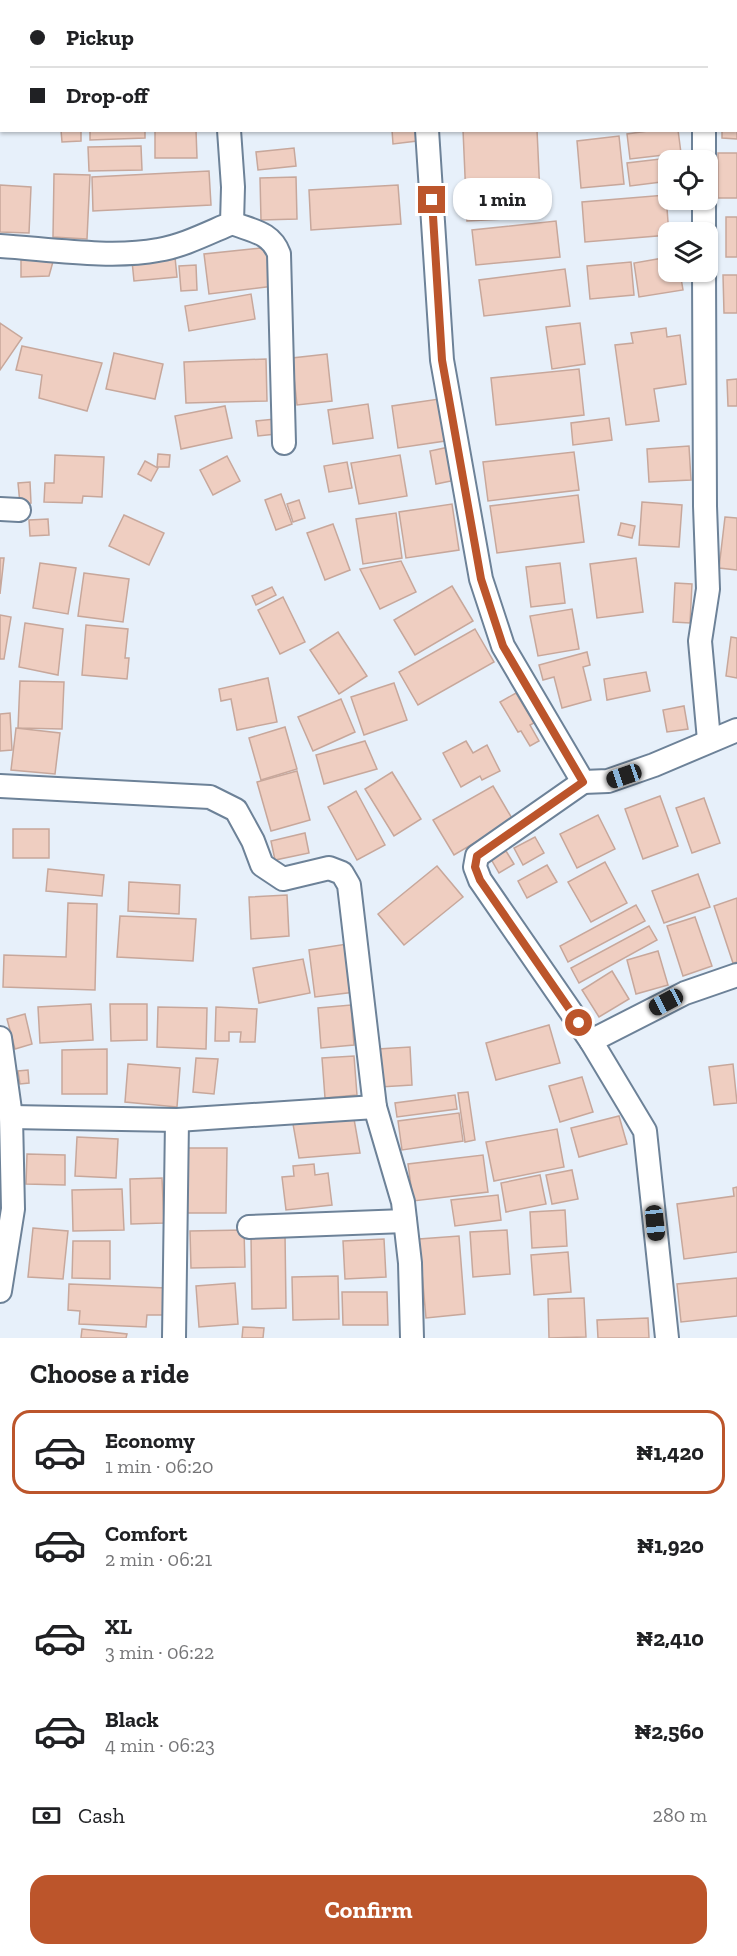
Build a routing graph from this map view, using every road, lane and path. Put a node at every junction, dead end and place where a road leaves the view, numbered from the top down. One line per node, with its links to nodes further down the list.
1 (229, 132): 5 (street)
2 (427, 132): 11 (street)
3 (704, 132): 4 (street)
4 (704, 150)
5 (232, 223): 6 (street); 8 (street)
6 (0, 246)
7 (704, 282): 10 (street)
8 (284, 443)
9 (737, 730): 10 (street)
10 (709, 740): 11 (street)
11 (583, 782): 15 (street)
12 (1, 791): 16 (street)
13 (737, 975): 15 (street)
14 (0, 1038): 17 (street)
15 (591, 1041): 24 (street)
16 (375, 1107): 18 (street); 19 (street)
17 (11, 1117): 18 (street); 21 (street)
18 (177, 1120): 22 (street)
19 (405, 1221): 20 (street); 23 (street)
20 (249, 1227)
21 (0, 1291)
22 (174, 1338)
23 (412, 1338)
24 (667, 1338)

